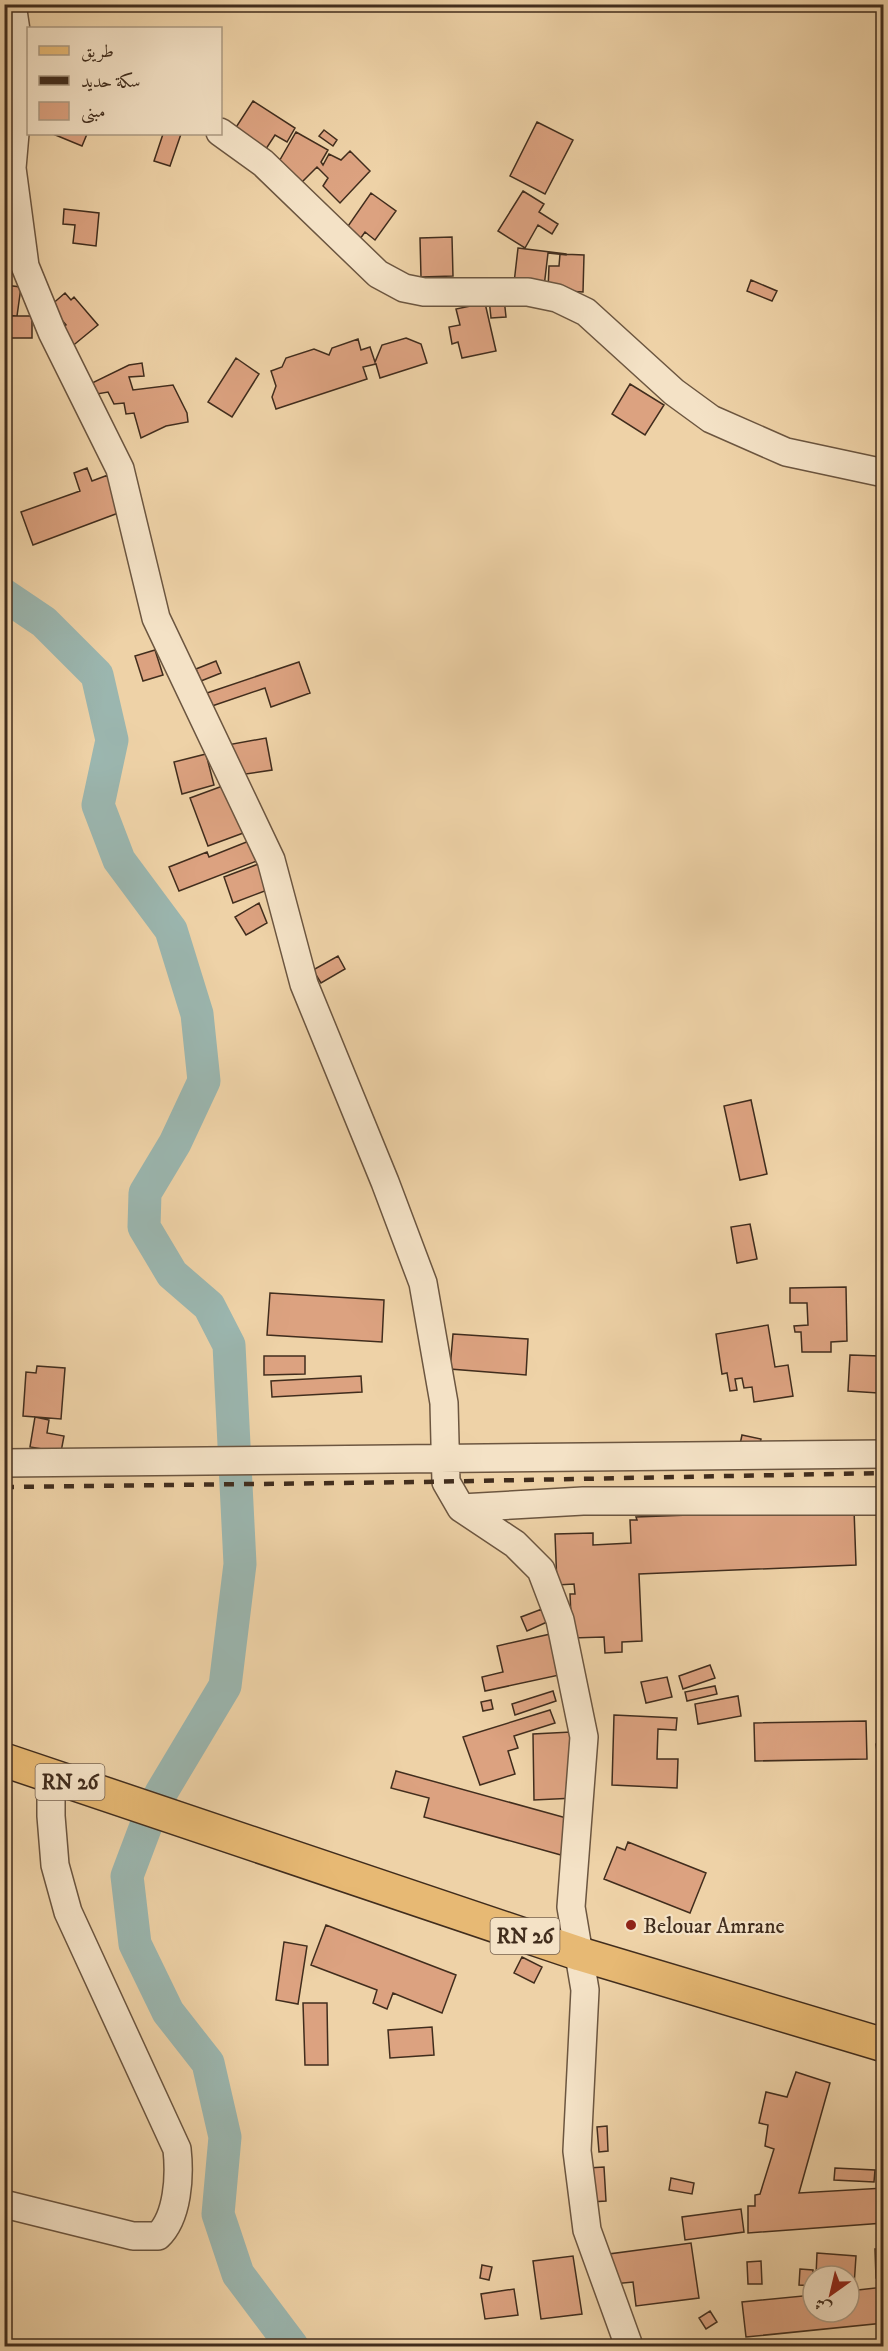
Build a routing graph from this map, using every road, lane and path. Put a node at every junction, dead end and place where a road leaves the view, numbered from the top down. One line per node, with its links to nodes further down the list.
1 (12, 4): 2 (street)
2 (25, 65): 6 (street)
3 (222, 133): 4 (street)
4 (884, 473)
5 (884, 1454): 6 (street)
6 (446, 1459): 7 (street); 9 (street)
7 (4, 1463)
8 (884, 1501): 9 (street)
9 (461, 1508): 12 (street)
10 (4, 1760): 11 (main road, RN 26)
11 (51, 1775): 12 (main road, RN 26); 14 (street)
12 (580, 1954): 13 (main road, RN 26); 15 (street)
13 (884, 2045)
14 (4, 2204)
15 (629, 2346)

